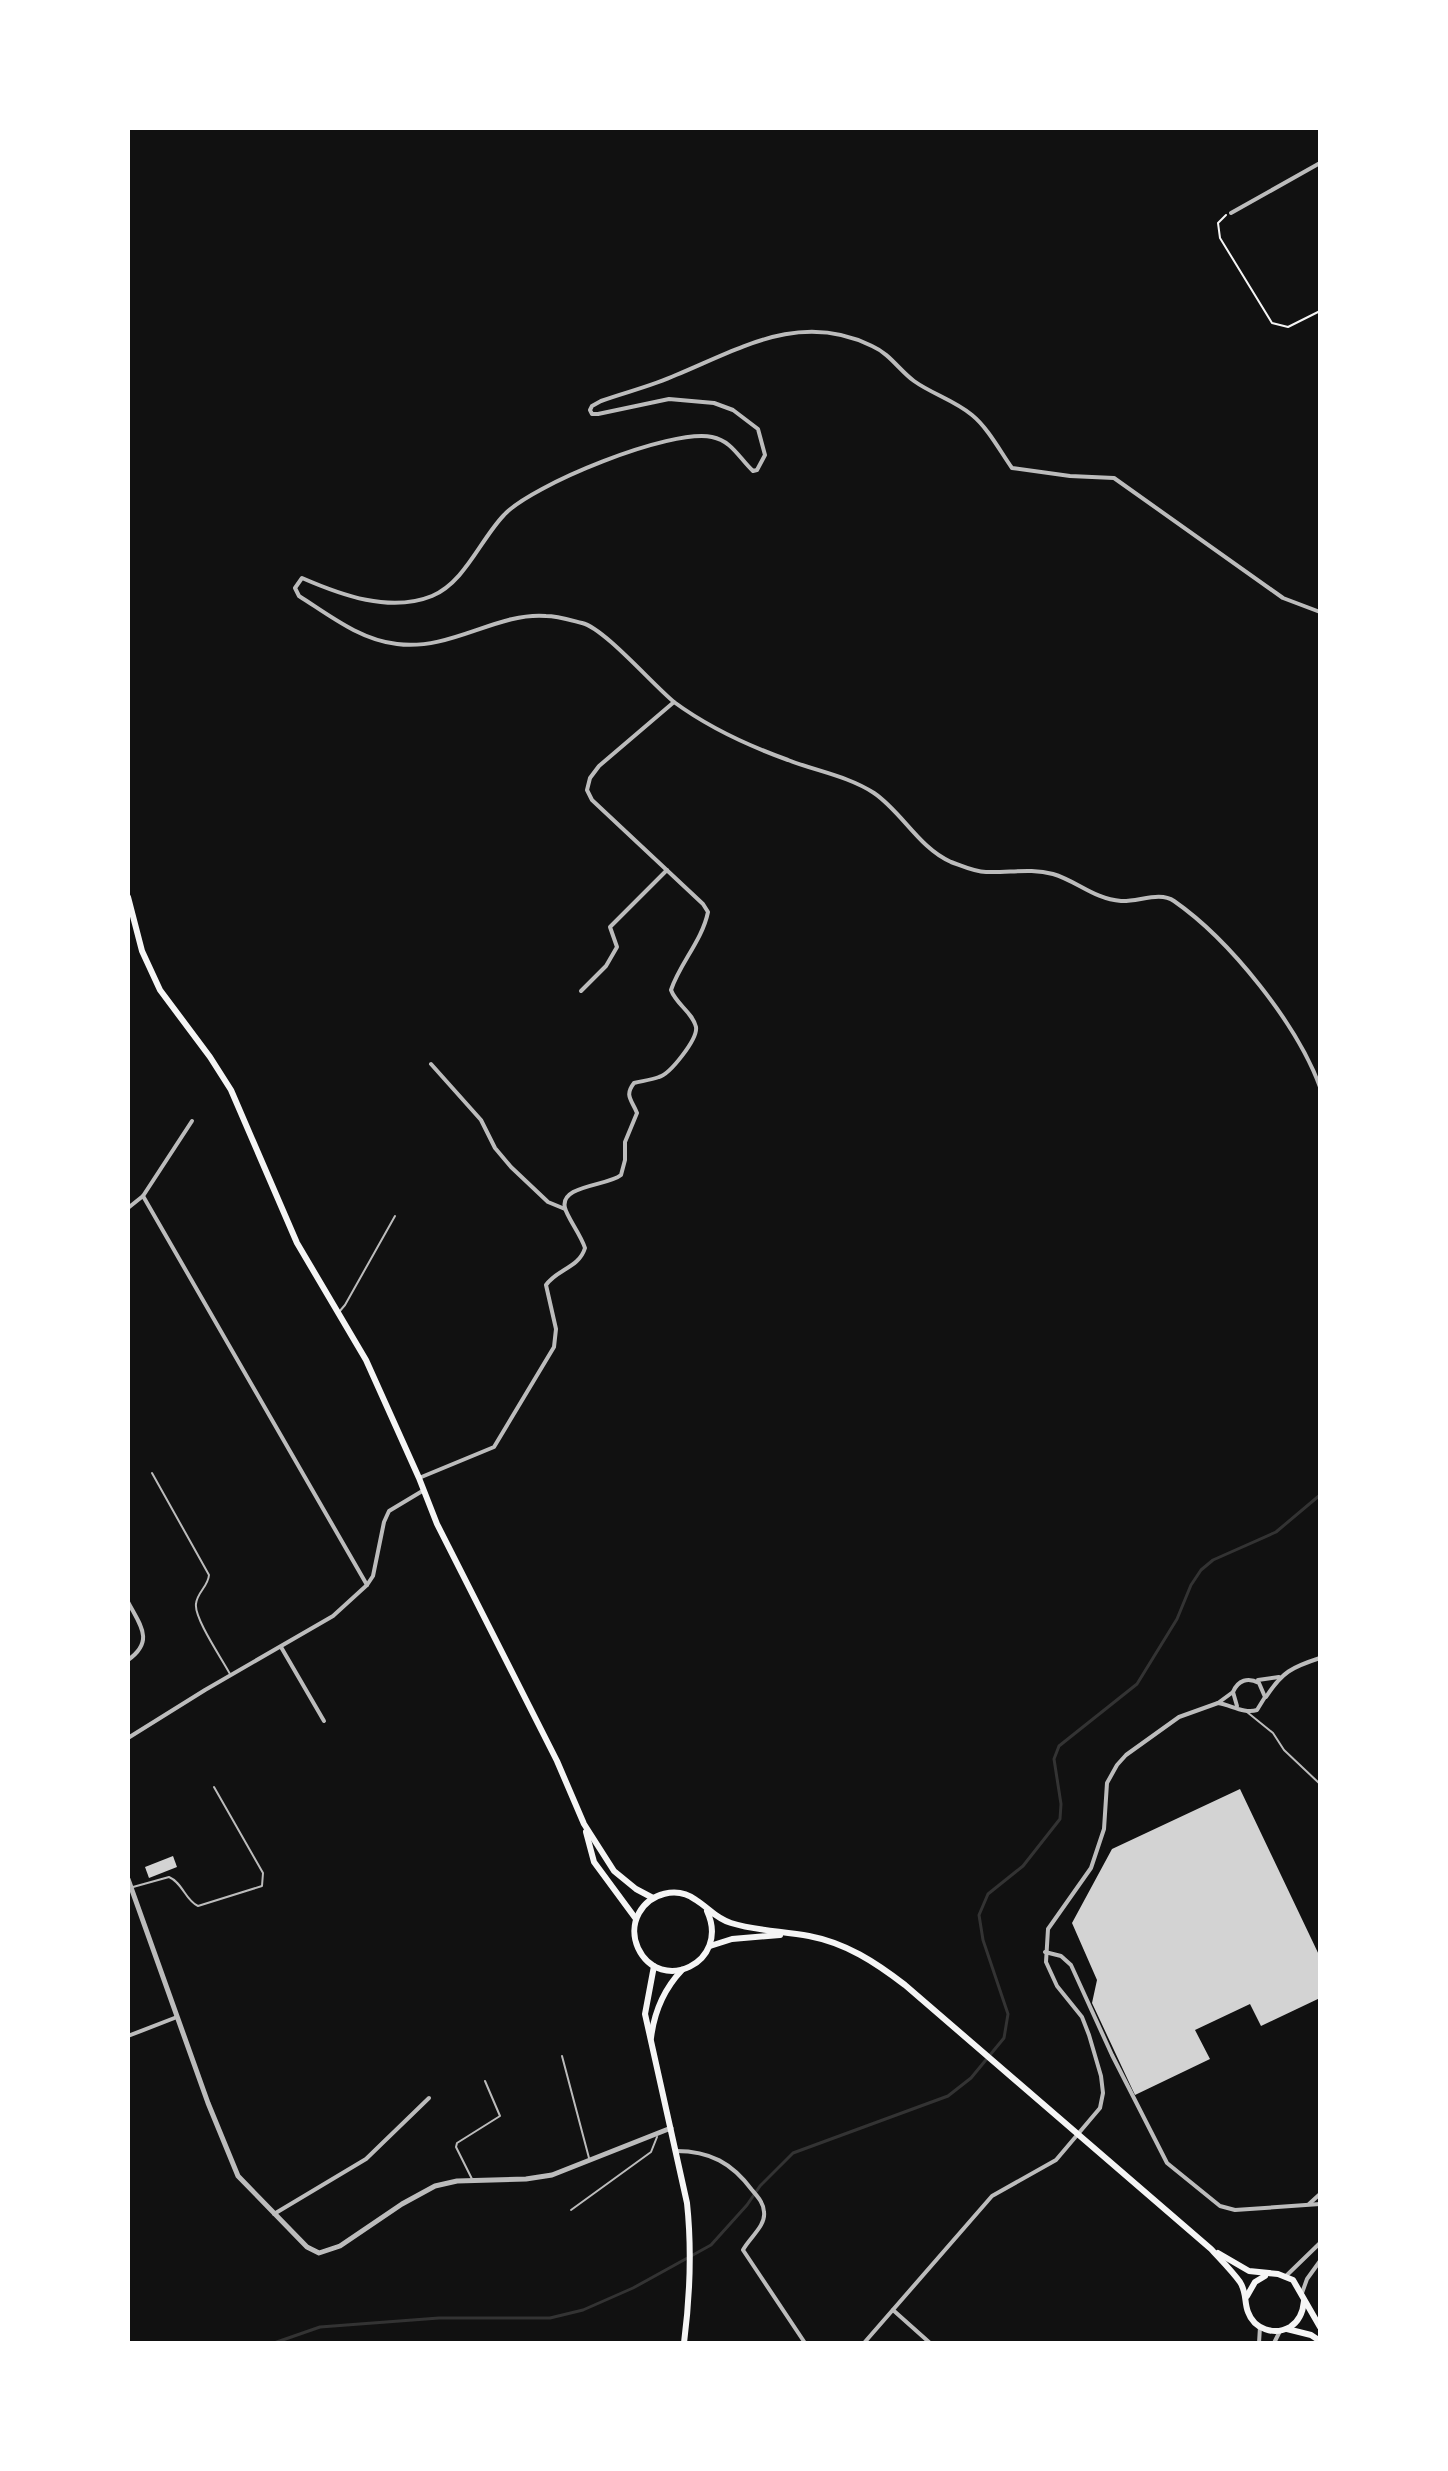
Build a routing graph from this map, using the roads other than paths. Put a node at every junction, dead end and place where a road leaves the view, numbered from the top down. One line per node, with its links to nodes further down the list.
1 (1320, 163): 2 (street)
2 (1231, 213)
3 (1320, 612): 4 (street)
4 (674, 702): 5 (street); 9 (street)
5 (667, 870): 7 (street); 13 (street)
6 (128, 897): 15 (main road)
7 (581, 991)
8 (431, 1064): 13 (street)
9 (1320, 1087)
10 (192, 1121): 11 (street)
11 (143, 1196): 12 (street); 19 (street)
12 (128, 1208)
13 (565, 1209): 17 (street)
14 (395, 1216): 15 (lane)
15 (338, 1313): 17 (main road)
16 (152, 1473): 24 (lane)
17 (419, 1478): 18 (main road)
18 (424, 1490): 19 (street); 36 (main road)
19 (367, 1585): 21 (street)
20 (128, 1602): 23 (street)
21 (281, 1647): 24 (street); 32 (street)
22 (1320, 1658): 25 (street)
23 (128, 1660)
24 (230, 1675): 33 (street)
25 (1279, 1677): 26 (street); 28 (street)
26 (1255, 1680): 27 (street); 28 (street)
27 (1233, 1692): 29 (street); 30 (street)
28 (1265, 1697): 31 (street)
29 (1218, 1703): 30 (street); 44 (street)
30 (1237, 1706): 31 (street)
31 (1247, 1712): 34 (lane)
32 (324, 1721)
33 (128, 1738)
34 (1320, 1784)
35 (214, 1787): 38 (lane)
36 (584, 1824): 39 (main road); 41 (main road)
37 (128, 1879): 38 (street)
38 (131, 1888): 47 (street)
39 (653, 1898): 40 (main road); 41 (main road)
40 (707, 1911): 42 (main road); 43 (main road)
41 (636, 1919): 45 (main road)
42 (808, 1935): 43 (main road); 64 (main road)
43 (710, 1946): 46 (main road)
44 (1045, 1952): 60 (street); 70 (street)
45 (654, 1966): 46 (main road); 49 (main road)
46 (682, 1970): 49 (main road)
47 (177, 2017): 48 (street); 62 (street)
48 (128, 2036)
49 (650, 2046): 53 (main road)
50 (562, 2056): 56 (lane)
51 (485, 2081): 57 (lane)
52 (429, 2098): 62 (street)
53 (671, 2128): 54 (street); 55 (main road)
54 (659, 2132): 56 (street); 61 (lane)
55 (676, 2151): 75 (main road); 76 (street)
56 (590, 2160): 57 (street)
57 (472, 2180): 62 (street)
58 (1320, 2194): 60 (street)
59 (1320, 2204): 60 (street)
60 (1307, 2206)
61 (571, 2210)
62 (274, 2214)
63 (1320, 2243): 67 (street)
64 (1211, 2249): 66 (main road); 68 (main road)
65 (1320, 2261): 69 (street)
66 (1269, 2274): 67 (main road); 68 (main road)
67 (1286, 2276): 69 (main road)
68 (1247, 2296): 71 (main road)
69 (1303, 2297): 72 (main road); 73 (main road)
70 (893, 2310): 77 (street); 78 (street)
71 (1260, 2327): 73 (main road); 79 (street)
72 (1320, 2327)
73 (1283, 2330): 74 (main road); 80 (street)
74 (1320, 2341)
75 (684, 2343)
76 (805, 2343)
77 (864, 2343)
78 (930, 2343)
79 (1259, 2343)
80 (1274, 2343)

